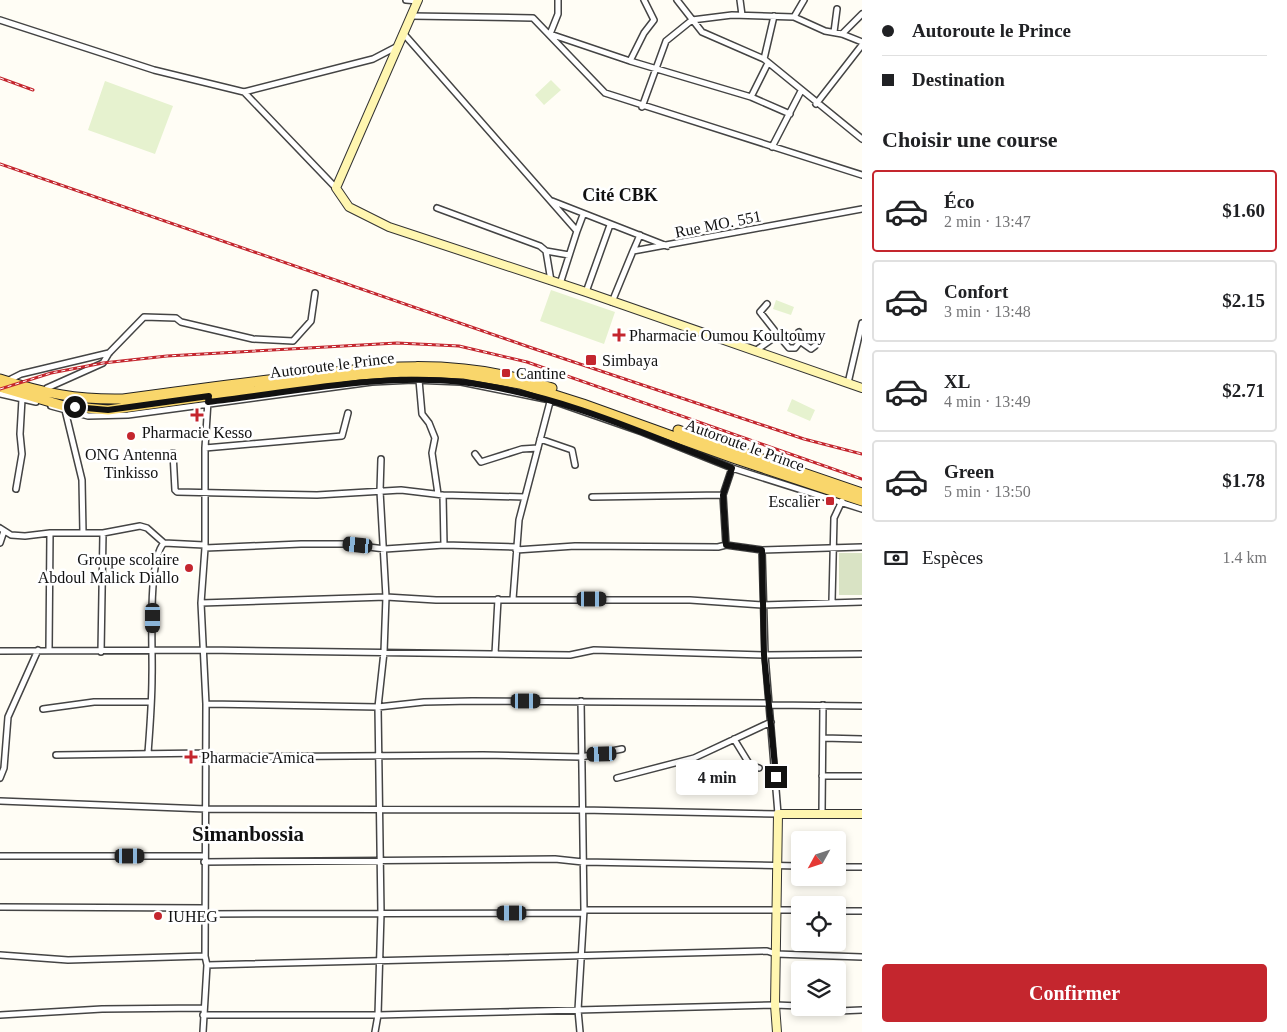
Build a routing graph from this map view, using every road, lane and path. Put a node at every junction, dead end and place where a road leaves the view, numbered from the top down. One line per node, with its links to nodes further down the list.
1 (406, 0): 7 (street)
2 (558, 0): 18 (street)
3 (644, 0): 22 (street)
4 (677, 0): 15 (street)
5 (740, 0): 10 (street)
6 (804, 0): 13 (street)
7 (418, 1): 11 (street)
8 (837, 9): 16 (street)
9 (862, 14): 19 (street)
10 (742, 15): 12 (street); 15 (street)
11 (411, 16): 17 (street); 18 (street)
12 (774, 16): 13 (street); 23 (street)
13 (794, 17): 16 (street)
14 (0, 20): 25 (street)
15 (692, 20): 23 (street); 24 (street)
16 (834, 32): 19 (street)
17 (403, 33): 21 (street); 35 (street)
18 (550, 34): 22 (street); 29 (street)
19 (842, 34): 20 (street)
20 (862, 43): 28 (street)
21 (398, 46): 25 (street); 34 (street)
22 (630, 61): 24 (street)
23 (766, 61): 26 (street); 27 (street)
24 (655, 69): 27 (street); 29 (street)
25 (244, 92): 34 (street)
26 (801, 92): 28 (street); 30 (street)
27 (751, 97): 30 (street)
28 (816, 104): 31 (street)
29 (642, 107): 32 (street)
30 (790, 114): 32 (street)
31 (862, 140)
32 (772, 147): 33 (street)
33 (862, 175)
34 (336, 188): 46 (street)
35 (549, 200): 38 (street); 40 (street)
36 (437, 208): 43 (street)
37 (862, 209): 42 (street, Rue MO. 551)
38 (583, 214): 39 (street); 40 (street)
39 (610, 224): 41 (street); 49 (street)
40 (577, 231): 45 (street)
41 (640, 235): 42 (street); 44 (street)
42 (668, 246): 44 (street, Rue MO. 551)
43 (546, 250): 45 (street); 46 (street)
44 (633, 251): 50 (street)
45 (569, 255): 47 (street)
46 (552, 281): 47 (street)
47 (560, 284): 49 (street)
48 (315, 292): 58 (street)
49 (586, 292): 50 (street)
50 (612, 302): 57 (street)
51 (767, 304): 54 (street)
52 (862, 323): 61 (street)
53 (799, 332): 55 (street)
54 (778, 335): 55 (street); 57 (street)
55 (801, 342): 56 (street)
56 (815, 346)
57 (754, 351): 61 (street)
58 (109, 353): 60 (street); 65 (street)
59 (419, 380): 66 (street); 68 (street); 83 (street)
60 (2, 382): 63 (main road, Autoroute le Prince); 65 (main road, Autoroute le Prince)
61 (848, 383): 62 (street)
62 (862, 388)
63 (15, 391): 64 (street); 69 (main road, Autoroute le Prince)
64 (0, 393): 67 (street)
65 (45, 393): 84 (main road, Autoroute le Prince)
66 (551, 397): 68 (main road, Autoroute le Prince); 71 (main road, Autoroute le Prince); 72 (street)
67 (22, 399): 69 (street); 80 (street)
68 (209, 399): 69 (main road, Autoroute le Prince); 73 (street)
69 (65, 409): 93 (street)
70 (348, 413): 73 (street)
71 (644, 429): 79 (street); 88 (main road, Autoroute le Prince)
72 (540, 439): 74 (street); 78 (street)
73 (205, 448): 82 (street)
74 (538, 448): 76 (street); 87 (street)
75 (173, 453): 82 (street)
76 (474, 454)
77 (381, 459): 81 (street)
78 (575, 465)
79 (732, 468): 85 (street); 88 (street)
80 (16, 489)
81 (380, 491): 82 (street); 83 (street); 102 (street)
82 (204, 493): 99 (street)
83 (440, 494): 87 (street); 97 (street)
84 (862, 494)
85 (723, 495): 86 (street); 98 (street)
86 (592, 496)
87 (525, 497): 103 (street)
88 (842, 499): 89 (main road, Autoroute le Prince); 90 (street); 100 (street)
89 (862, 501)
90 (862, 509)
91 (2, 530): 92 (street); 95 (street)
92 (50, 533): 93 (street); 113 (street)
93 (83, 533): 94 (street)
94 (103, 533): 96 (street); 117 (street)
95 (0, 543)
96 (164, 544): 99 (street); 116 (street)
97 (444, 545): 102 (street); 103 (street)
98 (726, 545): 103 (street); 104 (street)
99 (205, 546): 102 (street); 110 (street)
100 (834, 546): 101 (street); 104 (street); 108 (street)
101 (862, 547)
102 (385, 548): 105 (street)
103 (516, 549): 107 (street)
104 (762, 550): 111 (street)
105 (386, 597): 106 (street); 110 (street); 118 (street)
106 (498, 599): 107 (street); 119 (street)
107 (513, 599): 111 (street)
108 (832, 601): 109 (street); 111 (street)
109 (862, 602)
110 (201, 603): 114 (street)
111 (762, 605): 121 (street)
112 (38, 650): 113 (street); 115 (street); 143 (street)
113 (49, 650): 117 (street)
114 (205, 650): 116 (street); 118 (street); 124 (street)
115 (0, 651)
116 (153, 651): 117 (street); 123 (street)
117 (101, 652)
118 (384, 652): 119 (street); 128 (street)
119 (495, 654): 121 (street)
120 (862, 654): 121 (street)
121 (764, 655): 125 (street)
122 (581, 701): 125 (street); 128 (street); 138 (street)
123 (152, 702): 129 (street); 135 (street)
124 (206, 704): 128 (street); 137 (street)
125 (770, 704): 126 (street); 130 (street)
126 (823, 705): 127 (street); 131 (street)
127 (862, 706)
128 (378, 707): 139 (street)
129 (44, 710)
130 (771, 722): 133 (street); 150 (street)
131 (823, 738): 132 (street); 141 (street)
132 (862, 738)
133 (734, 739): 140 (street); 144 (street)
134 (622, 749): 138 (street)
135 (148, 753): 136 (street); 137 (street)
136 (56, 755)
137 (207, 755): 139 (street); 146 (street)
138 (581, 757): 139 (street); 148 (street)
139 (379, 758): 147 (street)
140 (759, 768)
141 (822, 776): 142 (street); 149 (street)
142 (862, 776)
143 (0, 778)
144 (616, 778)
145 (0, 801): 146 (street)
146 (206, 809): 147 (street); 153 (street)
147 (380, 810): 148 (street); 154 (street)
148 (582, 810): 150 (street); 155 (street)
149 (822, 813): 150 (street); 151 (street)
150 (778, 814): 156 (street)
151 (862, 814)
152 (0, 856): 153 (street)
153 (204, 859): 154 (street); 163 (street)
154 (380, 861): 155 (street); 167 (street)
155 (583, 862): 156 (street); 164 (street)
156 (777, 866): 157 (street); 161 (street)
157 (791, 866)
158 (846, 866): 159 (street)
159 (862, 867)
160 (0, 907): 163 (street)
161 (777, 909): 162 (street); 164 (street); 168 (street)
162 (791, 910)
163 (204, 911): 167 (street); 170 (street)
164 (584, 911): 167 (street); 171 (street)
165 (846, 911): 166 (street)
166 (862, 911)
167 (381, 914): 173 (street)
168 (776, 954): 171 (street); 172 (street); 175 (street)
169 (0, 955): 170 (street)
170 (205, 956): 174 (street)
171 (581, 956): 173 (street); 178 (street)
172 (862, 957)
173 (380, 962): 174 (street); 183 (street)
174 (207, 965): 177 (street)
175 (775, 1005): 176 (street); 178 (street); 187 (street)
176 (791, 1006)
177 (204, 1008): 181 (street); 182 (street)
178 (578, 1010): 183 (street); 186 (street)
179 (862, 1010): 180 (street)
180 (846, 1011)
181 (0, 1015)
182 (203, 1015): 183 (street); 184 (street)
183 (378, 1015): 185 (street)
184 (203, 1032)
185 (375, 1032)
186 (580, 1032)
187 (777, 1032)

